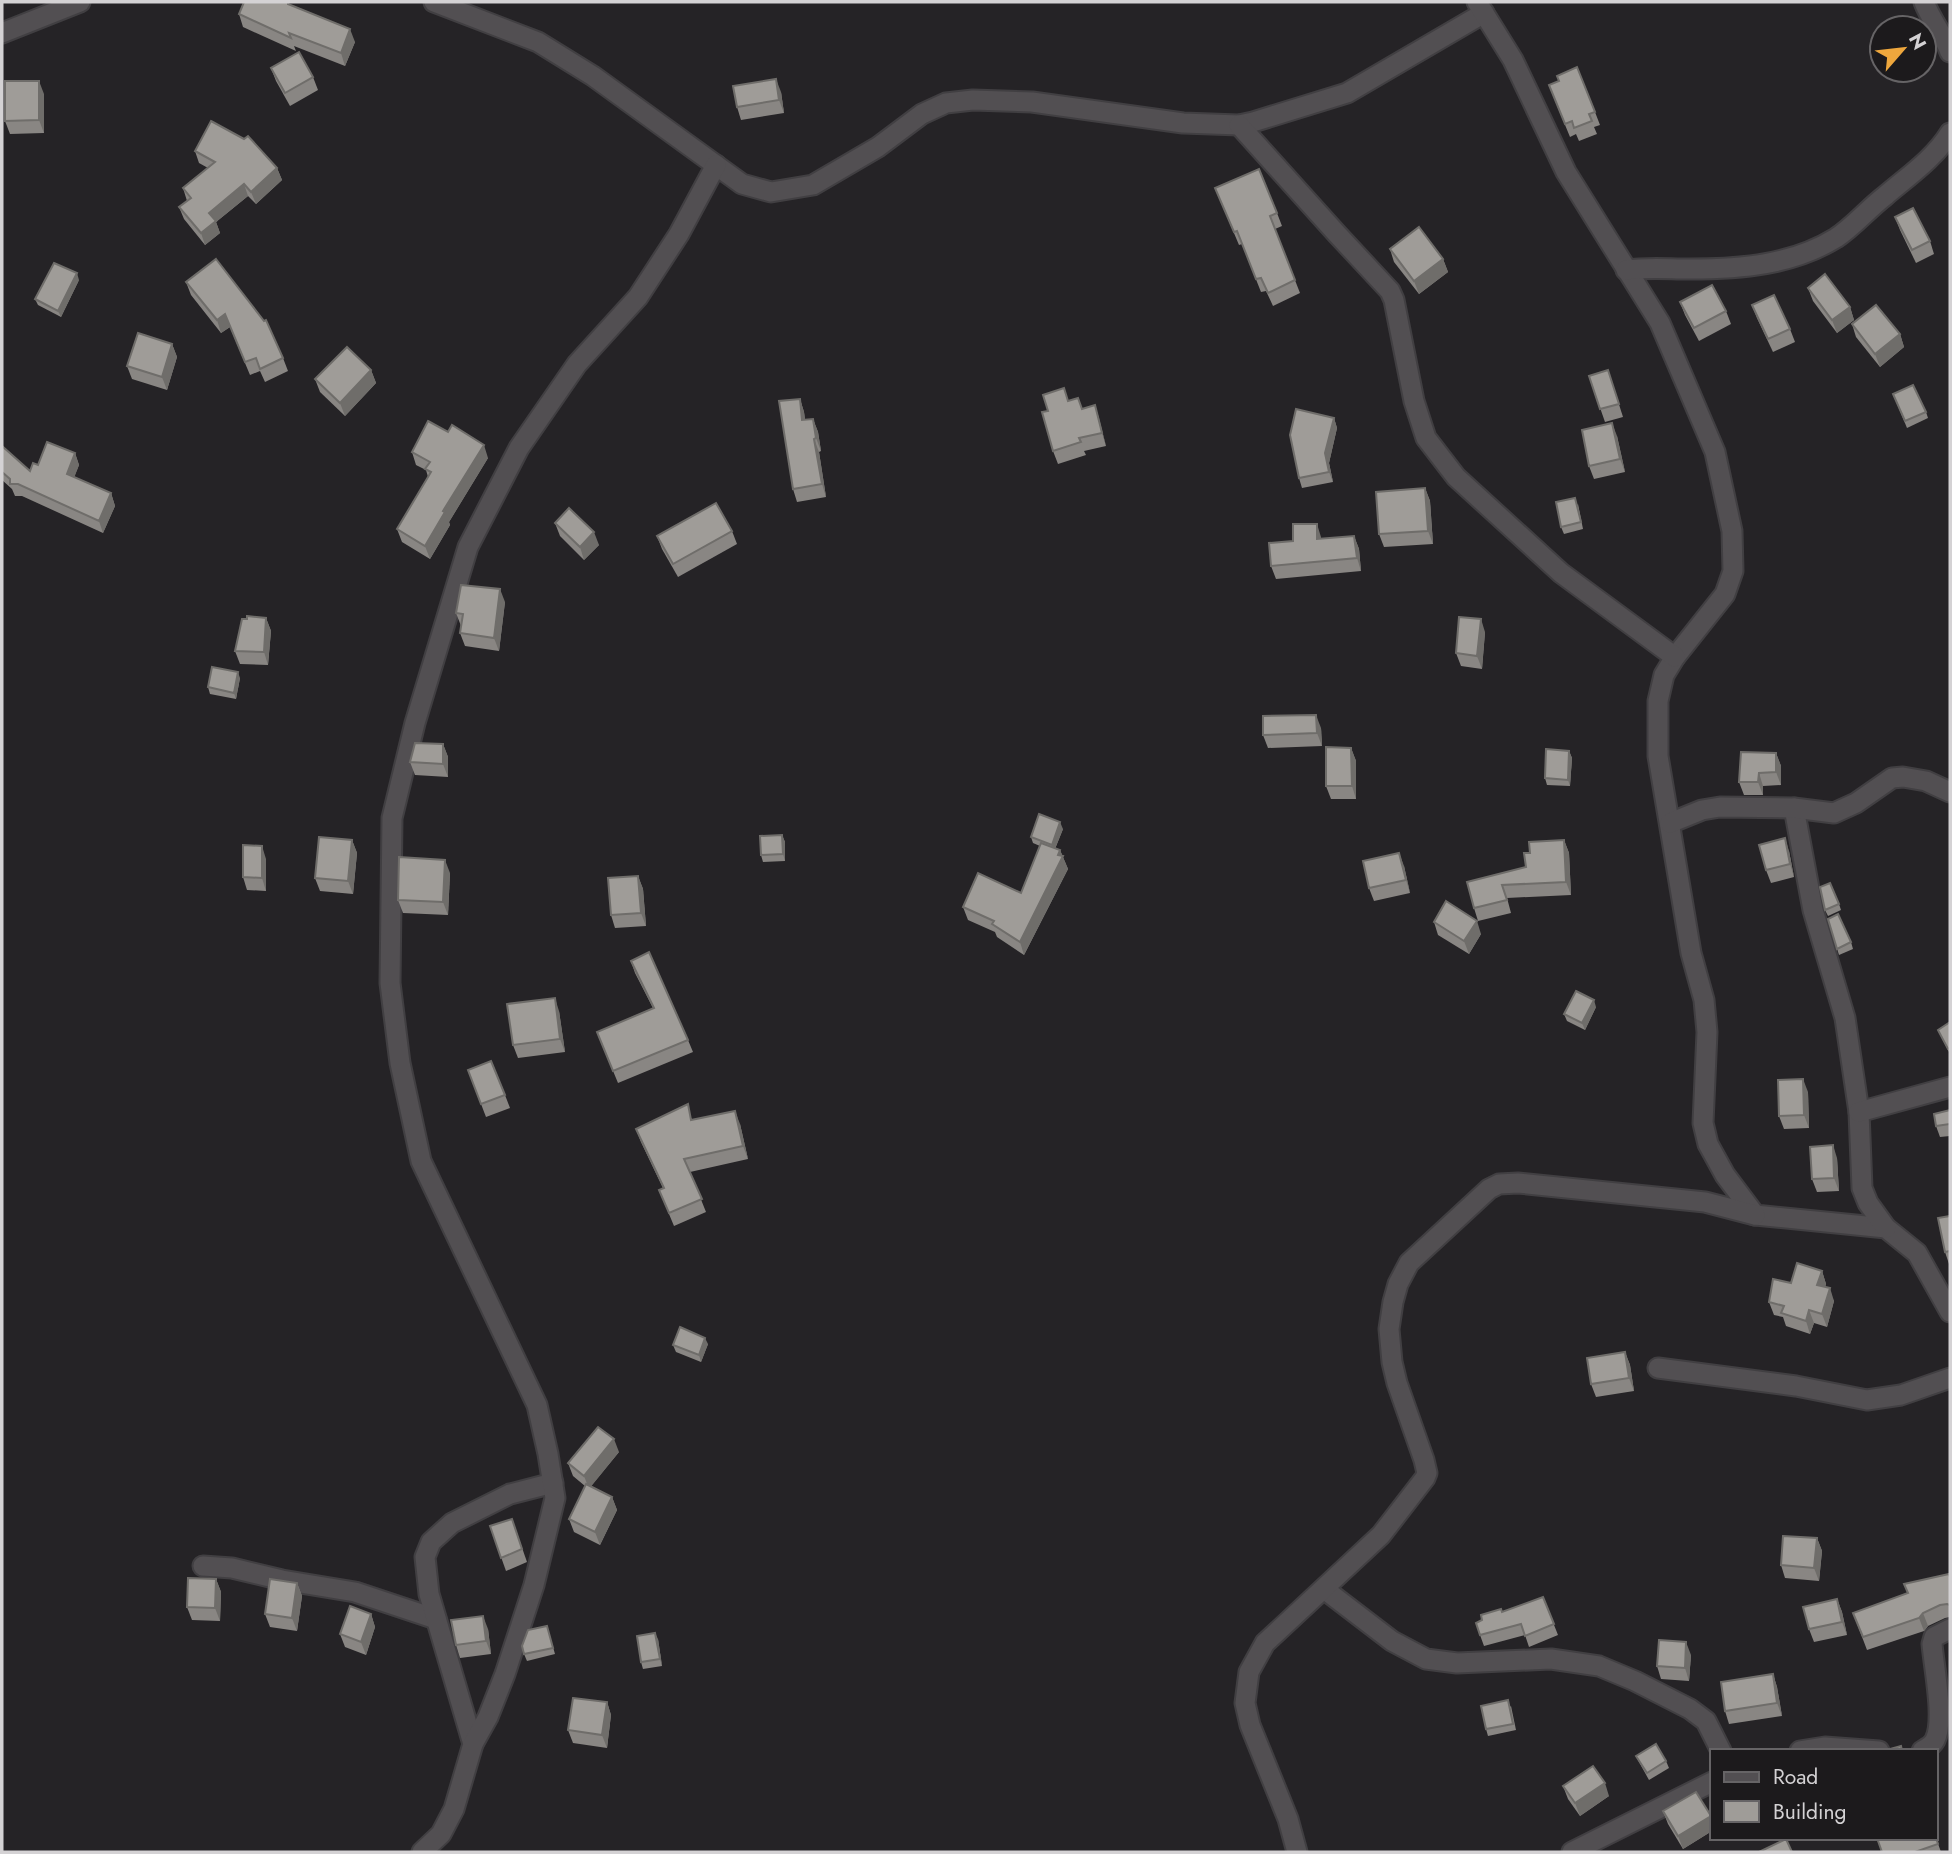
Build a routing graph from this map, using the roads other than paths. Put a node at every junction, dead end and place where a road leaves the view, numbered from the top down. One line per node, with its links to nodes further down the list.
1 (80, 2): 5 (street)
2 (434, 2): 9 (street)
3 (1924, 2): 6 (street)
4 (1480, 7): 7 (street); 10 (street)
5 (2, 33)
6 (1950, 52)
7 (1239, 125): 9 (street); 11 (street)
8 (1950, 133): 10 (street)
9 (716, 165): 22 (street)
10 (1626, 270): 11 (street)
11 (1675, 657): 14 (street)
12 (1950, 792): 13 (street)
13 (1794, 808): 14 (street); 16 (street)
14 (1670, 823): 17 (street)
15 (1950, 1087): 16 (street)
16 (1858, 1112): 18 (street)
17 (1755, 1215): 18 (street); 24 (street)
18 (1886, 1227): 19 (street)
19 (1950, 1312)
20 (1658, 1368): 21 (street)
21 (1950, 1378)
22 (553, 1483): 25 (street); 27 (street)
23 (203, 1566): 25 (street)
24 (1324, 1589): 28 (street); 34 (street)
25 (436, 1619): 27 (street)
26 (1950, 1629): 31 (street)
27 (472, 1744): 33 (street)
28 (1720, 1749)
29 (1810, 1749): 30 (street)
30 (1857, 1749)
31 (1925, 1749)
32 (1710, 1783): 35 (street)
33 (422, 1852)
34 (1297, 1852)
35 (1572, 1852)

